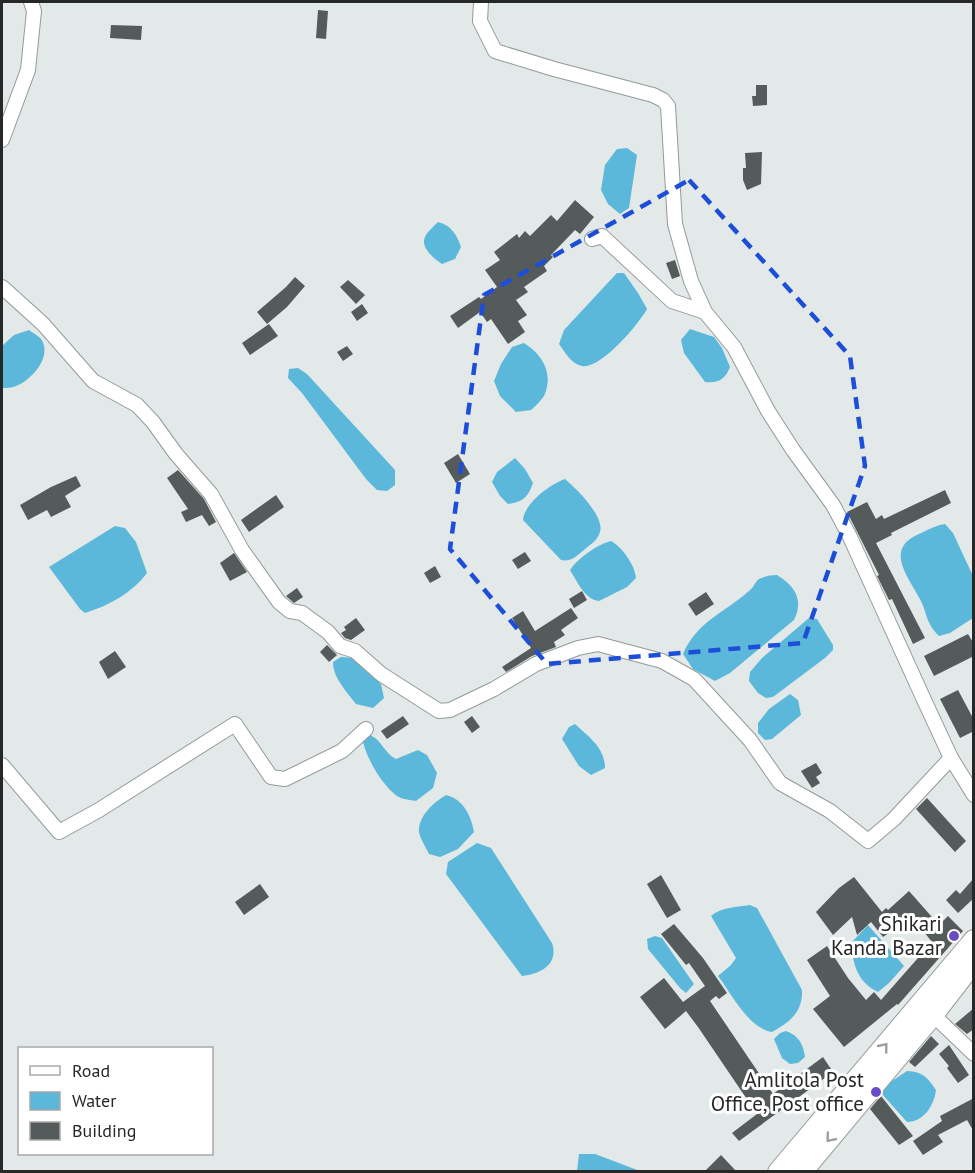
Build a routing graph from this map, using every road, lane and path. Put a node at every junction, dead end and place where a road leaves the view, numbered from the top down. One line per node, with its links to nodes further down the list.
1 (31, 2): 3 (street)
2 (481, 2): 6 (street)
3 (2, 140)
4 (592, 239): 6 (street)
5 (2, 287): 8 (street)
6 (705, 312): 8 (street)
7 (366, 729): 9 (street)
8 (951, 758): 10 (street)
9 (2, 765)
10 (974, 795)
11 (974, 940): 13 (highway)
12 (974, 962): 13 (highway)
13 (926, 1008): 14 (street); 15 (highway, one-way to 13); 16 (highway, one-way to 16)
14 (974, 1053)
15 (778, 1172)
16 (802, 1172)

